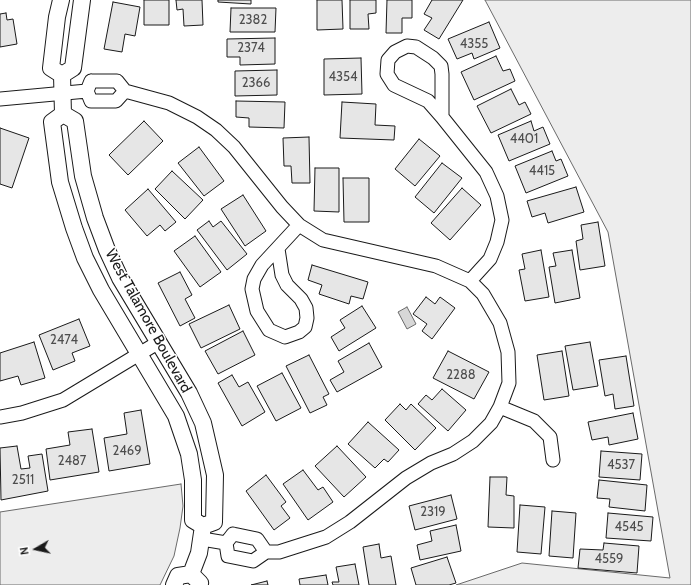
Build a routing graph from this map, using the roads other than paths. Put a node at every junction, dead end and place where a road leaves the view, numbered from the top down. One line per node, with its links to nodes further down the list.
1 (61, 0): 3 (street)
2 (82, 0): 3 (street)
3 (62, 75): 6 (street)
4 (87, 91): 5 (street); 5 (street); 6 (street)
5 (125, 91): 10 (street)
6 (62, 93): 7 (street); 8 (street)
7 (0, 99)
8 (63, 114): 13 (street, West Talamore Boulevard); 14 (street, West Talamore Boulevard)
9 (442, 117): 9 (street); 12 (street)
10 (299, 224): 11 (street); 12 (street)
11 (278, 249): 11 (street)
12 (470, 282): 15 (street)
13 (159, 342): 14 (street); 18 (street, West Talamore Boulevard)
14 (140, 354): 16 (street); 18 (street, West Talamore Boulevard)
15 (500, 407): 17 (street); 20 (street)
16 (0, 417)
17 (553, 460)
18 (203, 532): 19 (street); 21 (street, West Talamore Boulevard)
19 (226, 543): 20 (street); 20 (street)
20 (266, 552)
21 (195, 579): 22 (street, West Talamore Boulevard)
22 (174, 585)

